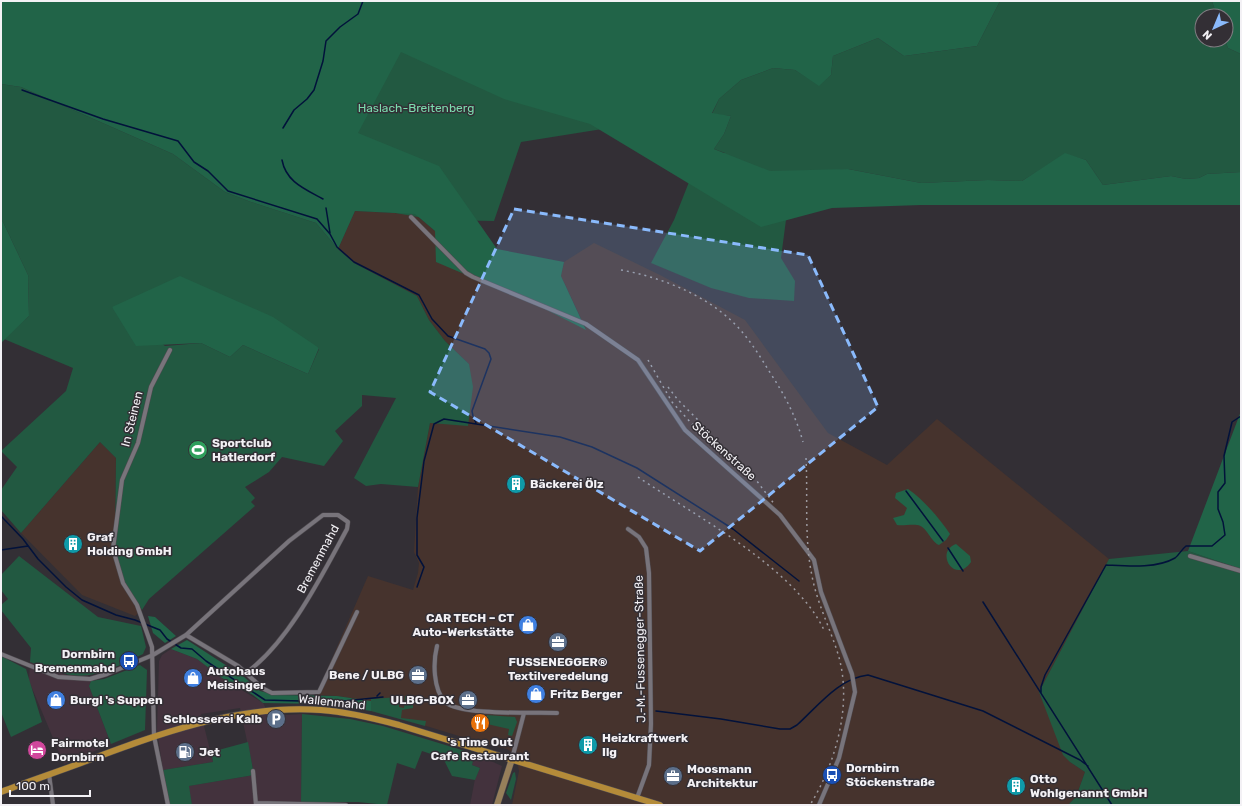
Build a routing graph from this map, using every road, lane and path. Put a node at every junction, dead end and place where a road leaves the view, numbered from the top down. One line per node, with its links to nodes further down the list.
1 (411, 217): 26 (street, Stöckenstraße)
2 (170, 350): 10 (street, In Steinen)
3 (628, 529): 19 (street, J.-M.-Fussenegger-Straße)
4 (1190, 556): 5 (street)
5 (1241, 571)
6 (357, 612): 11 (street)
7 (186, 635): 10 (street, Bremenmahd); 11 (street); 11 (street, Bremenmahd)
8 (437, 646): 12 (street)
9 (1, 654): 10 (street, Bremenmahd)
10 (153, 655): 14 (street, In Steinen)
11 (246, 673)
12 (524, 713): 13 (street); 15 (street)
13 (557, 713)
14 (154, 736): 15 (main road, Wallenmahd); 17 (main road, Wallenmahd); 22 (street, In Steinen)
15 (512, 759): 19 (main road, Wallenmahd); 24 (main road)
16 (253, 771): 20 (street)
17 (49, 774): 18 (main road, Wallenmahd); 21 (street)
18 (1, 792)
19 (636, 798): 25 (main road, Wallenmahd)
20 (256, 804): 23 (street)
21 (53, 805)
22 (168, 805)
23 (346, 805)
24 (497, 805)
25 (660, 805)
26 (819, 805)

